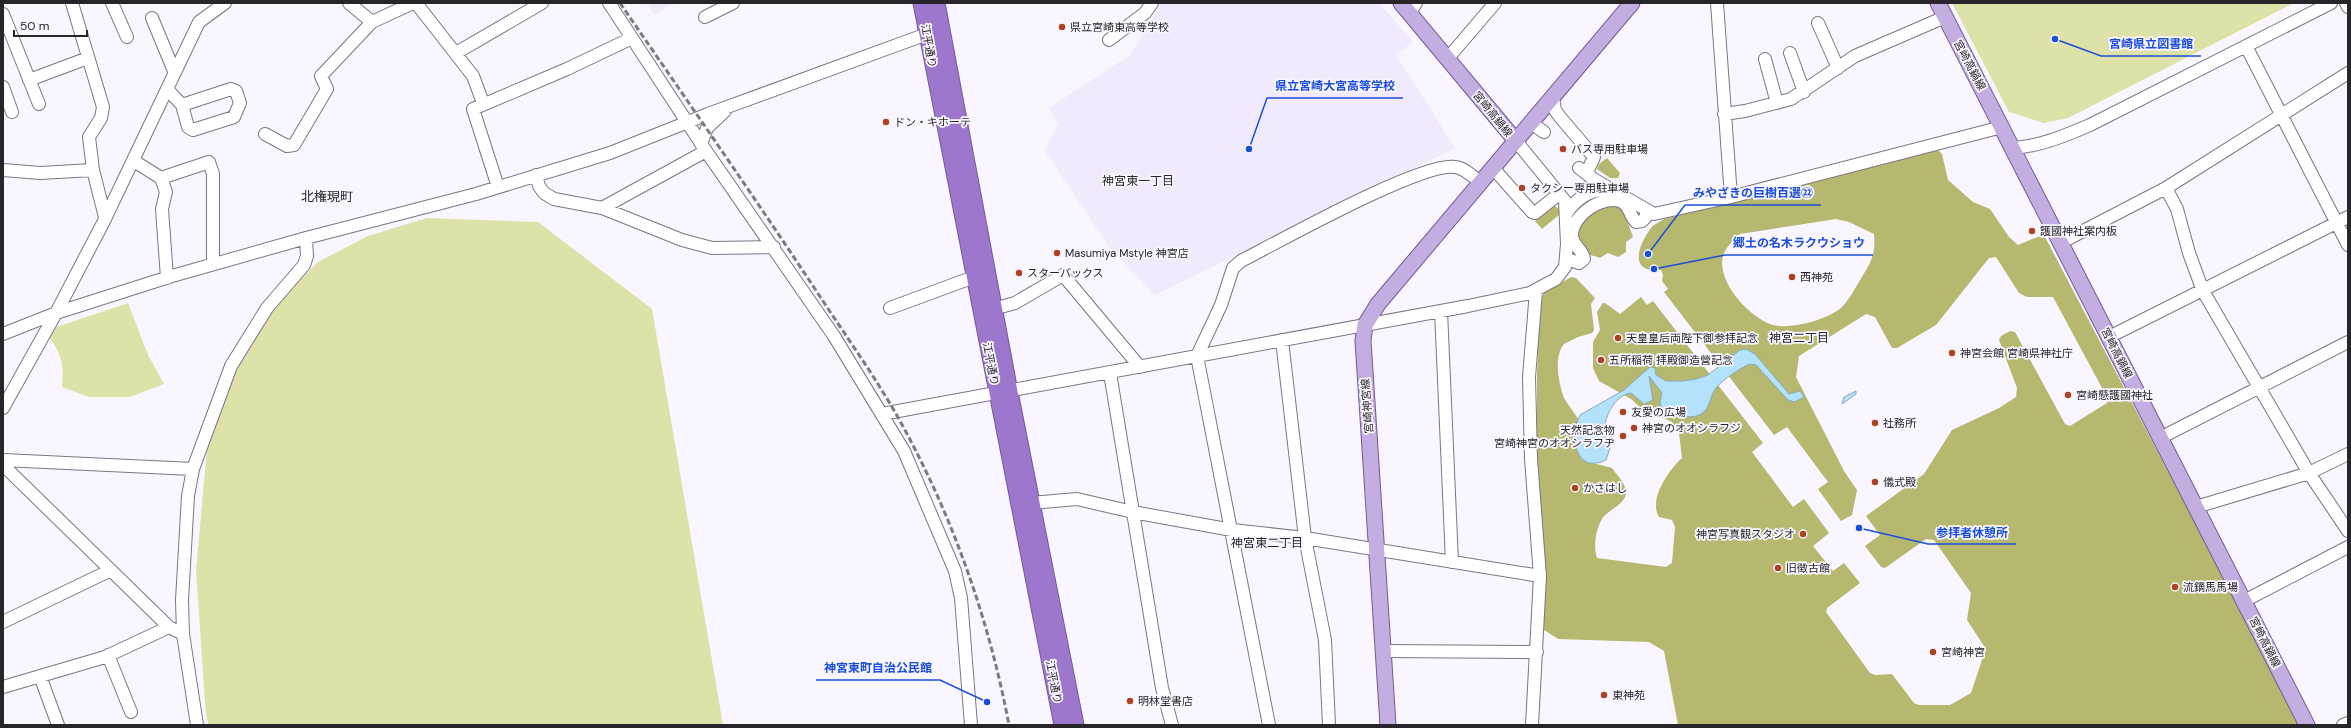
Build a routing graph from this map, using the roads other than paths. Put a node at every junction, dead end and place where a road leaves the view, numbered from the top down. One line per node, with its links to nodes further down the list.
1 (72, 3): 33 (street)
2 (112, 3): 27 (street)
3 (225, 3): 37 (street)
4 (349, 3): 24 (street)
5 (414, 3): 24 (street); 31 (street)
6 (542, 3): 31 (street)
7 (609, 3): 28 (street)
8 (733, 3): 22 (street)
9 (922, 3): 26 (highway, 江平通り)
10 (936, 3): 26 (highway, 江平通り)
11 (1152, 3): 29 (street)
12 (1495, 3): 34 (street)
13 (1632, 3): 43 (main road, 宮崎高鍋線)
14 (1717, 3): 50 (street)
15 (1938, 3): 21 (main road, 宮崎高鍋線)
16 (2331, 3): 30 (street)
17 (2346, 3): 19 (street)
18 (1409, 6): 34 (main road, 宮崎高鍋線)
19 (2348, 7)
20 (3, 14): 39 (street)
21 (1944, 16): 36 (street); 54 (main road, 宮崎高鍋線)
22 (705, 17)
23 (152, 18): 37 (street)
24 (372, 22): 56 (street)
25 (1818, 23): 36 (street)
26 (935, 34): 48 (street); 86 (highway, 江平通り); 91 (highway, 江平通り)
27 (127, 37)
28 (632, 38): 44 (street); 52 (street)
29 (1109, 40)
30 (2246, 46): 51 (street); 59 (street)
31 (456, 53): 44 (street)
32 (1790, 53): 42 (street)
33 (88, 58): 39 (street); 64 (street)
34 (1448, 58): 57 (main road, 宮崎高鍋線)
35 (1765, 59): 45 (street)
36 (1838, 68): 42 (street)
37 (174, 71): 41 (street)
38 (2348, 73): 51 (street)
39 (29, 80): 46 (street)
40 (3, 87): 49 (street)
41 (167, 89): 47 (street); 60 (street)
42 (1804, 92): 45 (street)
43 (1553, 97): 53 (main road, 宮崎高鍋線); 66 (street)
44 (483, 103): 69 (street)
45 (1777, 103): 50 (street)
46 (38, 104)
47 (182, 105): 47 (street)
48 (730, 107): 52 (street); 58 (street)
49 (12, 112)
50 (1724, 114): 72 (street)
51 (2281, 114): 70 (street); 79 (street)
52 (687, 122): 58 (street); 65 (street)
53 (1531, 123): 55 (street); 57 (main road, 宮崎高鍋線)
54 (2002, 127): 59 (main road, 宮崎高鍋線); 72 (street)
55 (1544, 132)
56 (265, 134)
57 (1516, 141): 61 (main road, 宮崎神宮線); 73 (street)
58 (704, 148): 74 (street); 83 (street)
59 (2013, 148): 81 (main road, 宮崎高鍋線)
60 (134, 161): 67 (street); 77 (street)
61 (1493, 168): 68 (main road, 宮崎神宮線); 73 (street)
62 (1579, 168): 66 (street)
63 (3, 170): 64 (street)
64 (93, 170): 77 (street)
65 (536, 175): 69 (street); 74 (street)
66 (1589, 176): 71 (street)
67 (161, 178): 85 (street); 87 (street)
68 (1481, 183): 94 (main road, 宮崎神宮線); 99 (street)
69 (498, 187): 80 (street)
70 (2166, 188): 81 (street); 89 (street)
71 (1613, 191): 75 (street); 76 (street)
72 (1732, 197): 75 (street)
73 (1562, 198): 76 (street)
74 (602, 208): 83 (street)
75 (1646, 210): 84 (street)
76 (1566, 214): 84 (street)
77 (105, 217): 93 (street)
78 (2348, 217): 79 (street)
79 (2337, 222): 82 (street); 89 (street)
80 (306, 238): 85 (street); 110 (street)
81 (2060, 243): 96 (main road, 宮崎高鍋線)
82 (2348, 245)
83 (774, 247): 105 (street)
84 (1566, 263): 88 (street)
85 (213, 264): 87 (street)
86 (974, 277): 90 (street); 103 (highway, 江平通り)
87 (167, 278): 93 (street)
88 (1536, 290): 92 (street); 122 (street)
89 (2203, 291): 96 (street); 102 (street)
90 (890, 308)
91 (993, 309): 100 (street); 103 (highway, 江平通り)
92 (1441, 311): 94 (street); 120 (street)
93 (56, 313): 95 (street); 104 (street)
94 (1366, 325): 97 (street); 119 (main road, 宮崎神宮線)
95 (3, 334)
96 (2108, 337): 106 (main road, 宮崎高鍋線)
97 (1282, 340): 99 (street); 117 (street)
98 (2348, 342): 102 (street)
99 (1198, 356): 100 (street); 115 (street)
100 (1140, 367): 101 (street)
101 (1110, 373): 103 (street); 114 (street)
102 (2261, 388): 106 (street); 111 (street)
103 (1003, 393): 105 (street); 112 (highway, 江平通り); 137 (highway, 江平通り)
104 (3, 408)
105 (882, 414): 136 (street)
106 (2160, 438): 113 (main road, 宮崎高鍋線)
107 (2348, 454): 111 (street)
108 (3, 460): 110 (street)
109 (3, 466): 121 (street)
110 (193, 469): 126 (street)
111 (2309, 473): 113 (street); 116 (street)
112 (1031, 503): 114 (street); 138 (highway, 江平通り)
113 (2196, 507): 123 (main road, 宮崎高鍋線)
114 (1133, 512): 115 (street); 139 (street)
115 (1232, 530): 117 (street); 140 (street)
116 (2348, 531)
117 (1305, 538): 119 (street); 141 (street)
118 (2348, 547): 123 (street)
119 (1377, 551): 120 (street); 127 (main road, 宮崎神宮線)
120 (1452, 562): 122 (street)
121 (111, 570): 124 (street); 125 (street)
122 (1540, 576): 128 (street)
123 (2244, 601): 144 (main road, 宮崎高鍋線)
124 (3, 622)
125 (169, 627): 126 (street); 129 (street)
126 (183, 634): 135 (street)
127 (1383, 651): 128 (street); 142 (main road, 宮崎神宮線)
128 (1537, 652): 143 (street)
129 (108, 655): 130 (street); 132 (street)
130 (40, 676): 131 (street); 134 (street)
131 (3, 687)
132 (130, 712)
133 (2348, 722): 145 (street)
134 (58, 725)
135 (196, 725)
136 (971, 725)
137 (1063, 725)
138 (1075, 725)
139 (1172, 725)
140 (1269, 725)
141 (1329, 725)
142 (1388, 725)
143 (1532, 725)
144 (2307, 725)
145 (2343, 725)

